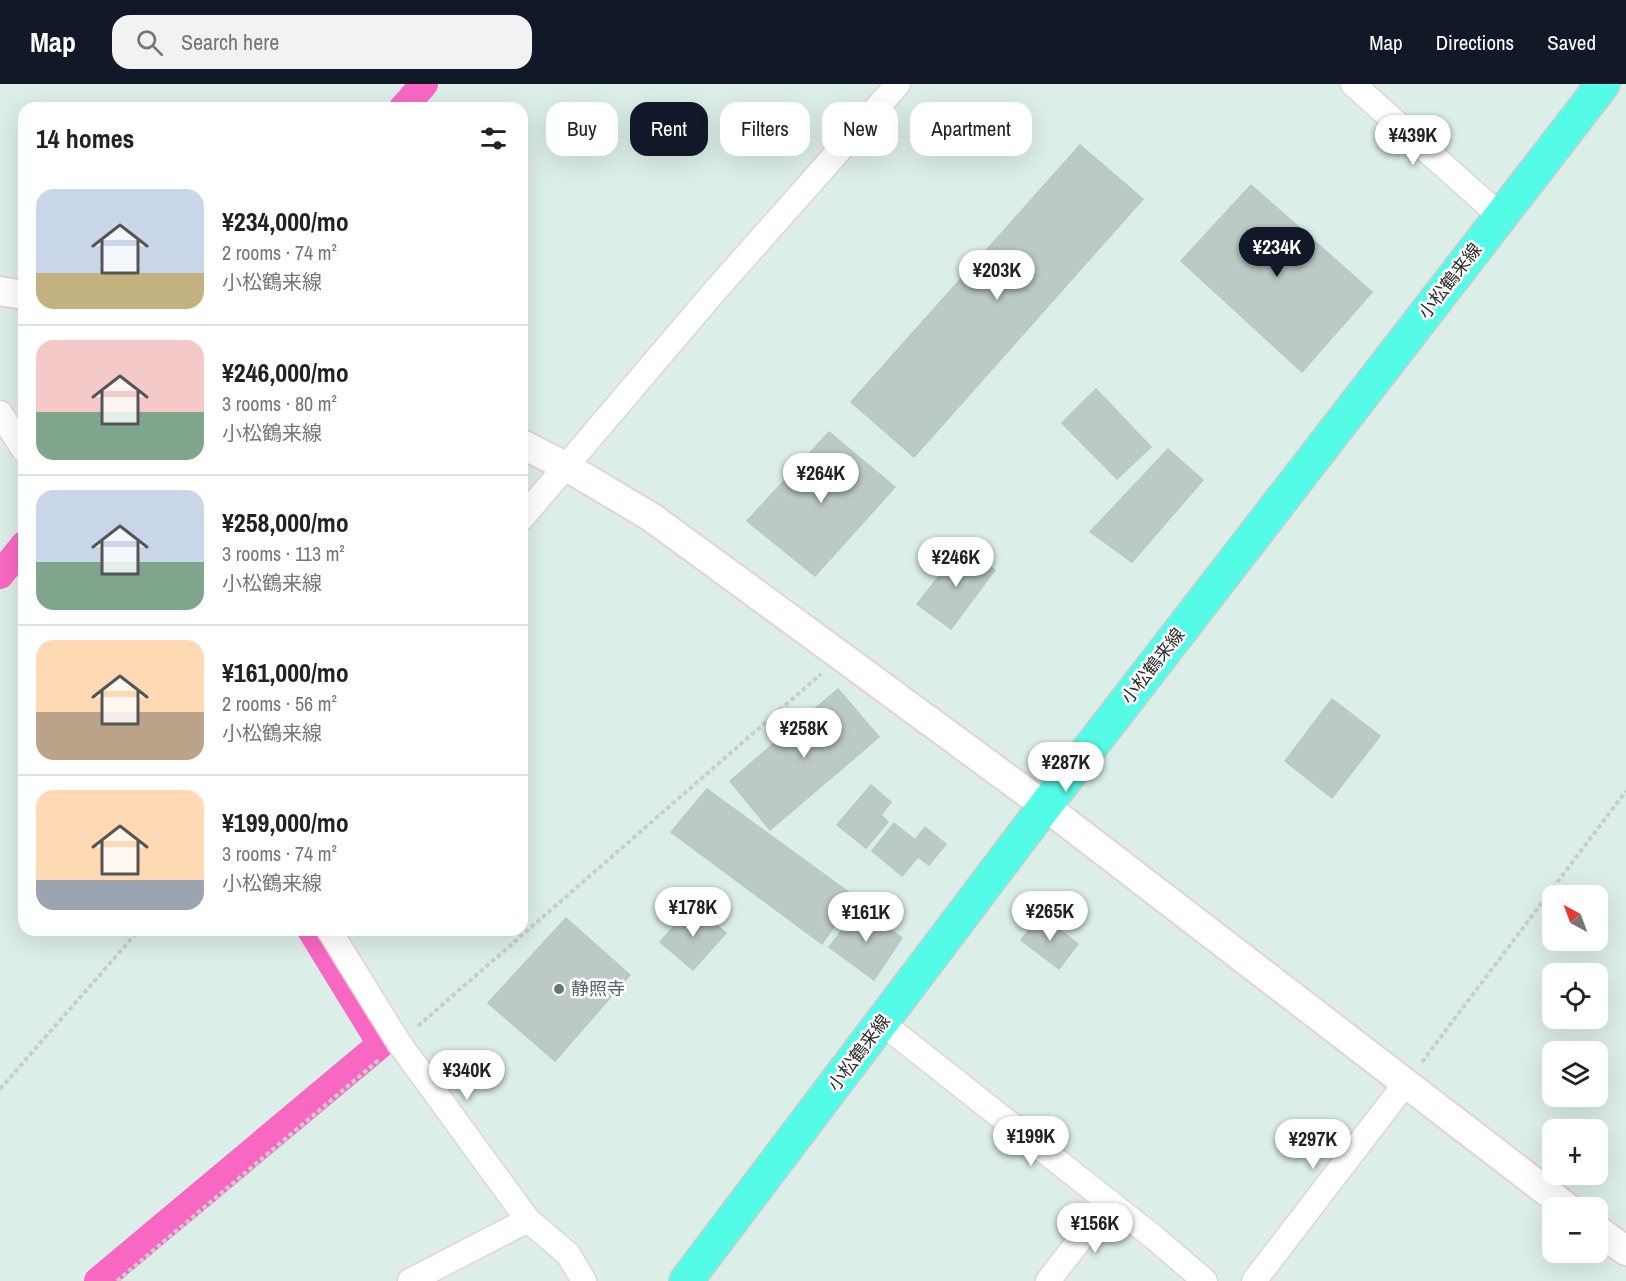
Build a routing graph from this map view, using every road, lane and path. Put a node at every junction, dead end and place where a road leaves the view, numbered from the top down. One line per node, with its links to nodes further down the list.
1 (898, 84): 10 (street)
2 (1353, 84): 4 (street)
3 (1603, 84): 4 (main road, 小松鶴来線)
4 (1500, 216): 14 (main road, 小松鶴来線)
5 (0, 291): 6 (street)
6 (18, 294)
7 (0, 412): 8 (street)
8 (18, 440)
9 (528, 447): 10 (street)
10 (567, 467): 11 (street); 12 (street)
11 (528, 511)
12 (841, 656): 14 (street); 15 (path)
13 (1626, 791): 21 (path)
14 (1045, 806): 19 (main road, 小松鶴来線); 21 (street)
15 (528, 930)
16 (134, 936): 22 (path)
17 (332, 936): 20 (street)
18 (521, 936): 20 (path)
19 (882, 1023): 24 (street); 31 (main road, 小松鶴来線)
20 (399, 1043): 25 (street); 28 (path)
21 (1405, 1084): 23 (street); 34 (street)
22 (0, 1089)
23 (1554, 1197)
24 (1109, 1202): 32 (street); 33 (street)
25 (528, 1220): 29 (street); 30 (street)
26 (1608, 1238): 27 (street)
27 (1626, 1251)
28 (117, 1281)
29 (410, 1281)
30 (584, 1281)
31 (686, 1281)
32 (1048, 1281)
33 (1205, 1281)
34 (1254, 1281)

